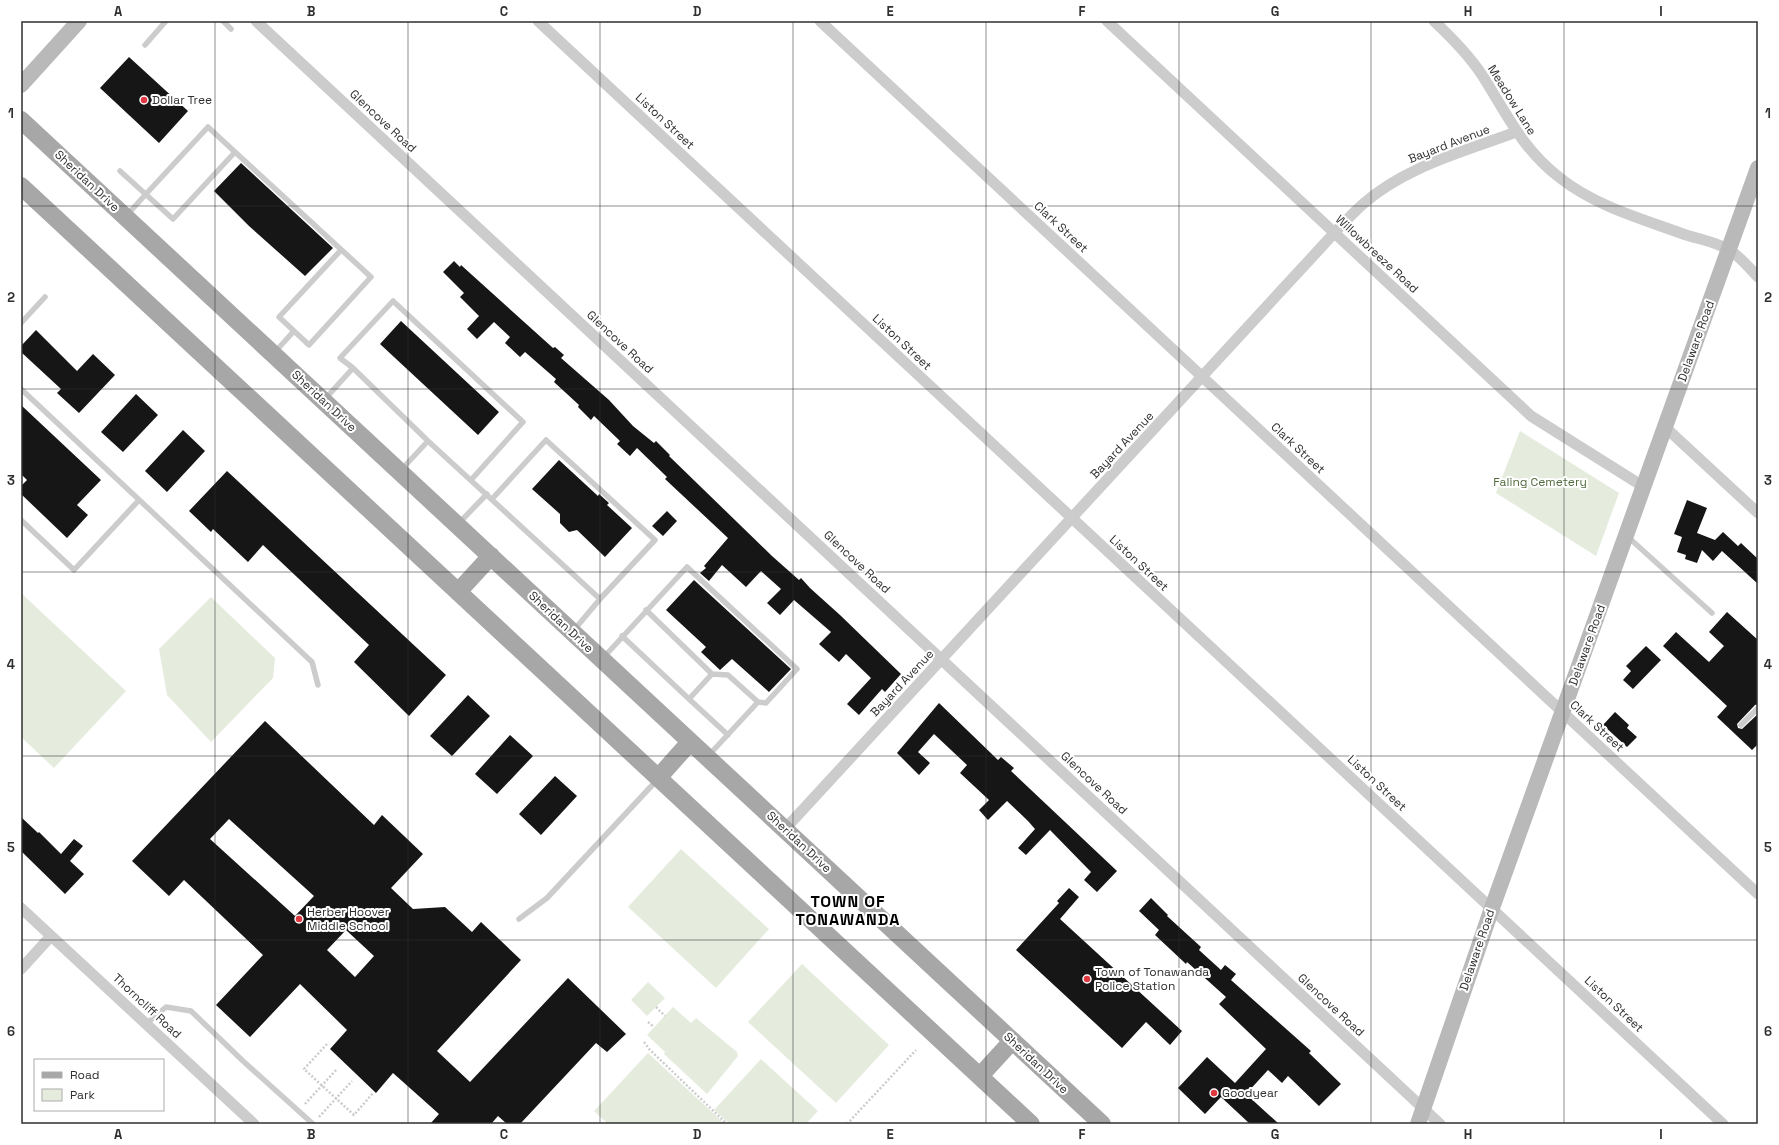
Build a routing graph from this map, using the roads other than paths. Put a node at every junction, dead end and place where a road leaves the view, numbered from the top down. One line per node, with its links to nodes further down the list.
1 (78, 21): 11 (street)
2 (166, 21): 10 (lane)
3 (223, 21): 9 (lane)
4 (256, 21): 52 (street, Glencove Road)
5 (538, 21): 41 (street, Liston Street)
6 (820, 21): 29 (street, Clark Street)
7 (1107, 21): 20 (street, Willowbreeze Road)
8 (1434, 21): 13 (street, Meadow Lane)
9 (231, 29)
10 (145, 45)
11 (21, 85)
12 (21, 120): 19 (main road, Sheridan Drive)
13 (1516, 132): 20 (street, Bayard Avenue); 21 (street, Meadow Lane)
14 (235, 152): 18 (lane); 18 (lane); 22 (lane)
15 (1758, 168): 21 (street, Delaware Road)
16 (120, 171): 18 (lane)
17 (21, 186): 46 (main road)
18 (146, 194): 19 (lane)
19 (125, 217): 27 (main road, Sheridan Drive)
20 (1336, 233): 29 (street, Bayard Avenue); 36 (street, Willowbreeze Road)
21 (1729, 249): 23 (street); 32 (street, Delaware Road)
22 (341, 250): 26 (lane); 26 (lane)
23 (1758, 276)
24 (45, 297): 25 (lane)
25 (21, 323)
26 (294, 331): 27 (lane)
27 (273, 354): 31 (main road, Sheridan Drive)
28 (353, 368): 31 (lane); 33 (lane); 35 (lane)
29 (1203, 377): 41 (street, Bayard Avenue); 59 (street, Clark Street)
30 (21, 389): 39 (lane)
31 (324, 401): 34 (main road, Sheridan Drive)
32 (1665, 427): 36 (street, Delaware Road); 40 (street)
33 (428, 441): 34 (lane); 35 (lane)
34 (399, 471): 43 (main road, Sheridan Drive)
35 (471, 480): 37 (lane)
36 (1644, 487): 44 (street, Delaware Road)
37 (487, 494): 38 (lane); 43 (lane)
38 (492, 499): 47 (lane); 47 (lane)
39 (139, 500): 42 (lane); 55 (lane)
40 (1758, 513)
41 (1072, 518): 52 (street, Bayard Avenue); 68 (street, Liston Street)
42 (21, 520)
43 (457, 525): 45 (main road, Sheridan Drive)
44 (1626, 536): 49 (lane); 59 (street, Delaware Road)
45 (491, 556): 46 (main road); 50 (main road, Sheridan Drive)
46 (458, 592): 64 (main road)
47 (600, 599): 50 (lane)
48 (646, 610): 51 (lane); 54 (lane); 57 (lane)
49 (1712, 613)
50 (572, 632): 53 (main road, Sheridan Drive)
51 (622, 636): 53 (lane); 56 (lane)
52 (942, 658): 65 (street, Bayard Avenue); 75 (street, Glencove Road)
53 (602, 659): 62 (main road, Sheridan Drive)
54 (712, 674): 56 (lane); 57 (lane)
55 (318, 685)
56 (689, 699): 61 (lane)
57 (758, 702): 61 (lane)
58 (1758, 708): 60 (lane)
59 (1562, 712): 66 (street, Clark Street); 68 (street, Delaware Road)
60 (1741, 726)
61 (728, 735): 63 (lane)
62 (690, 742): 63 (main road, Sheridan Drive); 64 (main road)
63 (707, 757): 65 (main road, Sheridan Drive)
64 (658, 778): 69 (lane); 74 (main road)
65 (784, 829): 73 (main road, Sheridan Drive)
66 (1758, 894)
67 (21, 908): 70 (street, Thorncliff Road)
68 (1492, 908): 75 (street, Delaware Road); 82 (street, Liston Street)
69 (519, 919)
70 (51, 936): 71 (street); 72 (street, Thorncliff Road)
71 (21, 969)
72 (146, 1024): 76 (street, Thorncliff Road); 77 (lane)
73 (1012, 1041): 74 (main road); 79 (main road, Sheridan Drive)
74 (980, 1076): 78 (main road)
75 (1424, 1109): 80 (street, Delaware Road); 81 (street, Glencove Road)
76 (254, 1124)
77 (313, 1124)
78 (1031, 1124)
79 (1102, 1124)
80 (1418, 1124)
81 (1440, 1124)
82 (1723, 1124)

